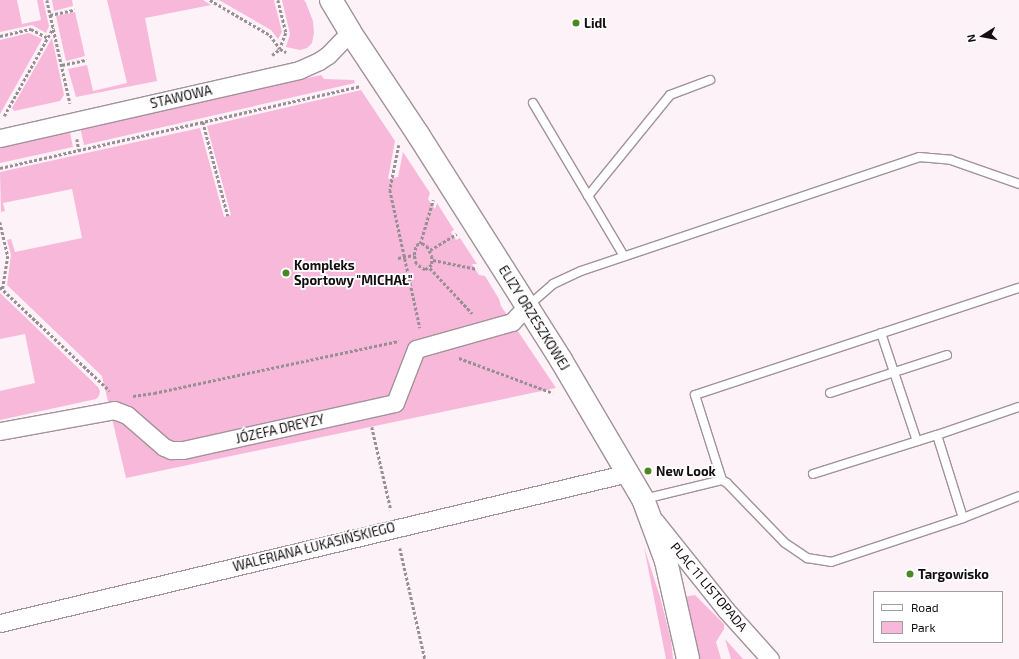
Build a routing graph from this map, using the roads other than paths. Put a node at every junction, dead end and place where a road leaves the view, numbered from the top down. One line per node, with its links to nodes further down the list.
1 (331, 0): 2 (street, ELIZY ORZESZKOWEJ)
2 (350, 32): 5 (street, STAWOWA); 10 (street, ELIZY ORZESZKOWEJ)
3 (710, 80): 7 (lane)
4 (533, 103): 7 (lane)
5 (0, 138)
6 (1019, 184): 8 (lane)
7 (588, 196): 8 (lane)
8 (624, 256): 10 (lane)
9 (1019, 288): 11 (lane)
10 (527, 306): 16 (street, JÓZEFA DREYZY); 19 (street, ELIZY ORZESZKOWEJ)
11 (882, 333): 13 (lane); 21 (lane)
12 (947, 355): 13 (lane)
13 (894, 372): 14 (lane); 18 (lane)
14 (830, 392)
15 (1019, 407): 17 (lane)
16 (0, 431)
17 (937, 435): 18 (lane); 24 (lane)
18 (917, 441): 20 (lane)
19 (628, 473): 23 (street, ELIZY ORZESZKOWEJ); 25 (street, WALERIANA ŁUKASIŃSKIEGO)
20 (813, 474)
21 (722, 480): 23 (lane); 24 (lane)
22 (1019, 496): 24 (lane)
23 (646, 507): 26 (street, ELIZY ORZESZKOWEJ); 27 (street, PLAC 11 LISTOPADA)
24 (963, 518)
25 (0, 623)
26 (688, 659)
27 (770, 659)

